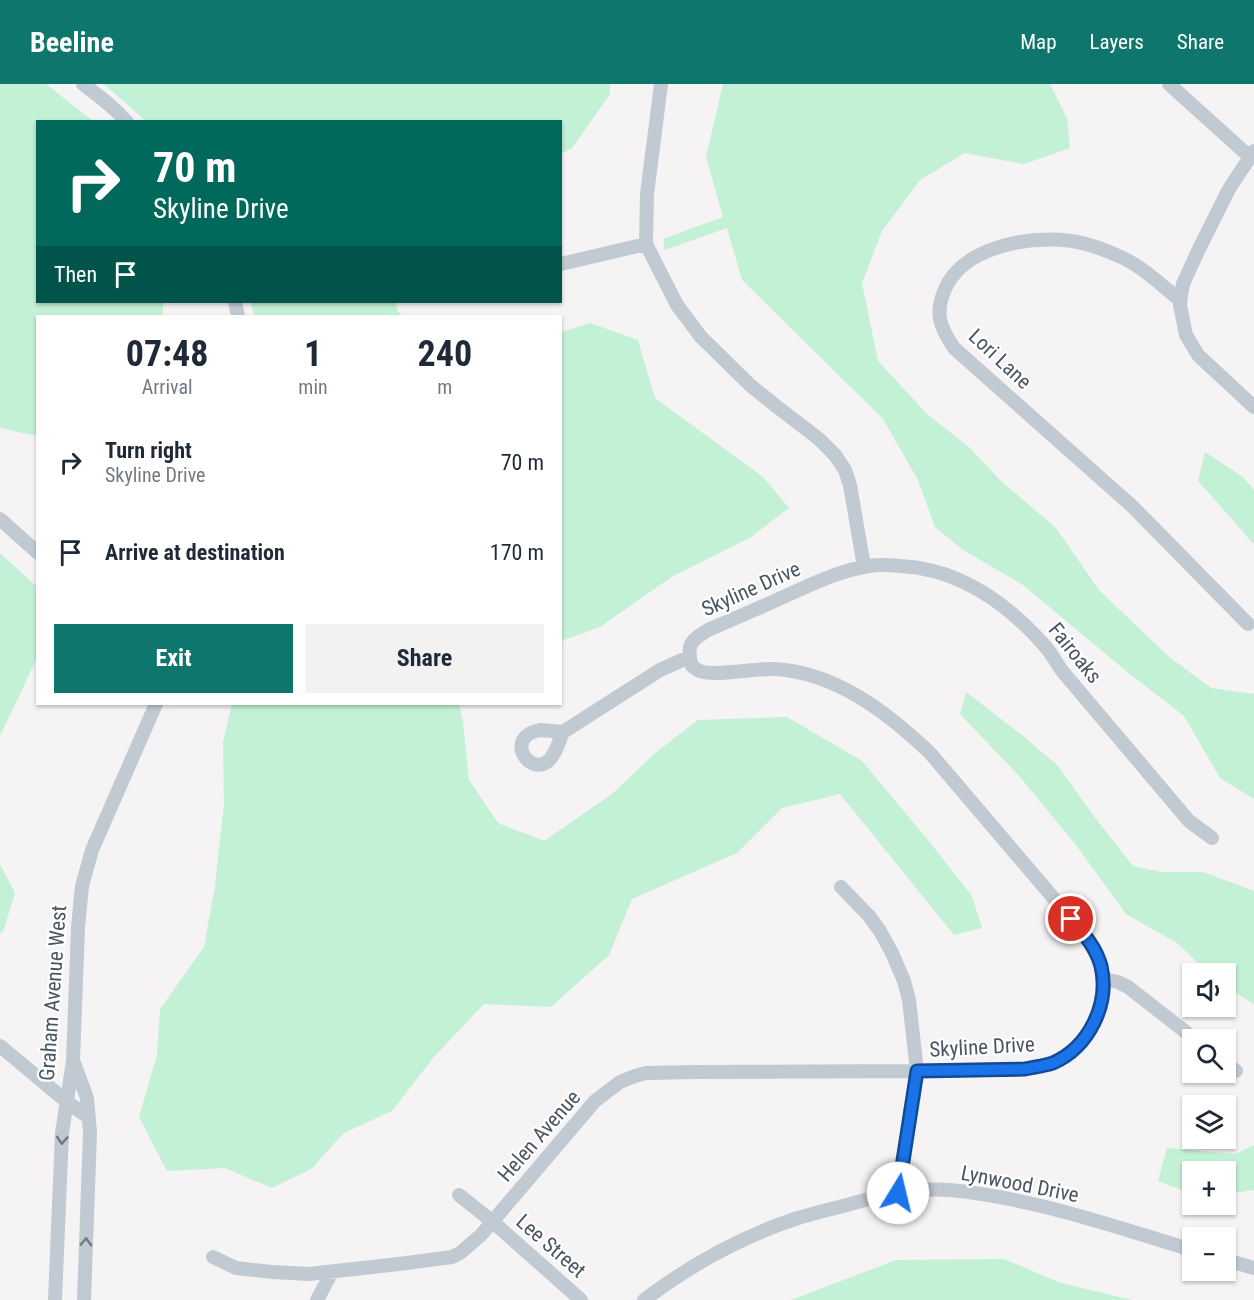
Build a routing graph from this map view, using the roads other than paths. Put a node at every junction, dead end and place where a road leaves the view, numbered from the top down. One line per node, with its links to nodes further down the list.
1 (83, 84): 4 (street)
2 (661, 84): 6 (street)
3 (1169, 84): 5 (street)
4 (126, 120)
5 (1252, 154): 8 (street)
6 (646, 244): 7 (street); 12 (street)
7 (562, 264)
8 (1180, 300): 9 (street); 13 (street, Lori Lane)
9 (1254, 407)
10 (0, 519): 11 (street)
11 (36, 551)
12 (864, 567): 14 (street, Skyline Drive); 17 (street, Fairoaks)
13 (1248, 624)
14 (689, 657): 16 (street); 19 (street, Skyline Drive)
15 (156, 705): 22 (street, Graham Avenue West)
16 (563, 732)
17 (1212, 838)
18 (841, 887): 23 (street)
19 (1103, 979): 20 (street); 23 (street, Skyline Drive)
20 (1182, 1029)
21 (0, 1046): 24 (street)
22 (73, 1061): 24 (street, Graham Avenue West); 25 (street)
23 (917, 1071): 26 (street); 28 (street, Helen Avenue)
24 (66, 1101): 25 (street); 34 (street, Graham Avenue West, one-way to 34)
25 (88, 1117): 35 (street, one-way to 25)
26 (898, 1193): 29 (street, Lynwood Drive); 38 (street, Lynwood Drive)
27 (459, 1195): 28 (street, Lee Street)
28 (493, 1222): 33 (street, Helen Avenue); 37 (street, Lee Street)
29 (1182, 1247)
30 (213, 1257): 33 (street, Helen Avenue)
31 (1236, 1263): 32 (street)
32 (1254, 1268)
33 (332, 1272): 36 (street)
34 (55, 1300)
35 (84, 1300)
36 (317, 1300)
37 (581, 1300)
38 (644, 1300)

